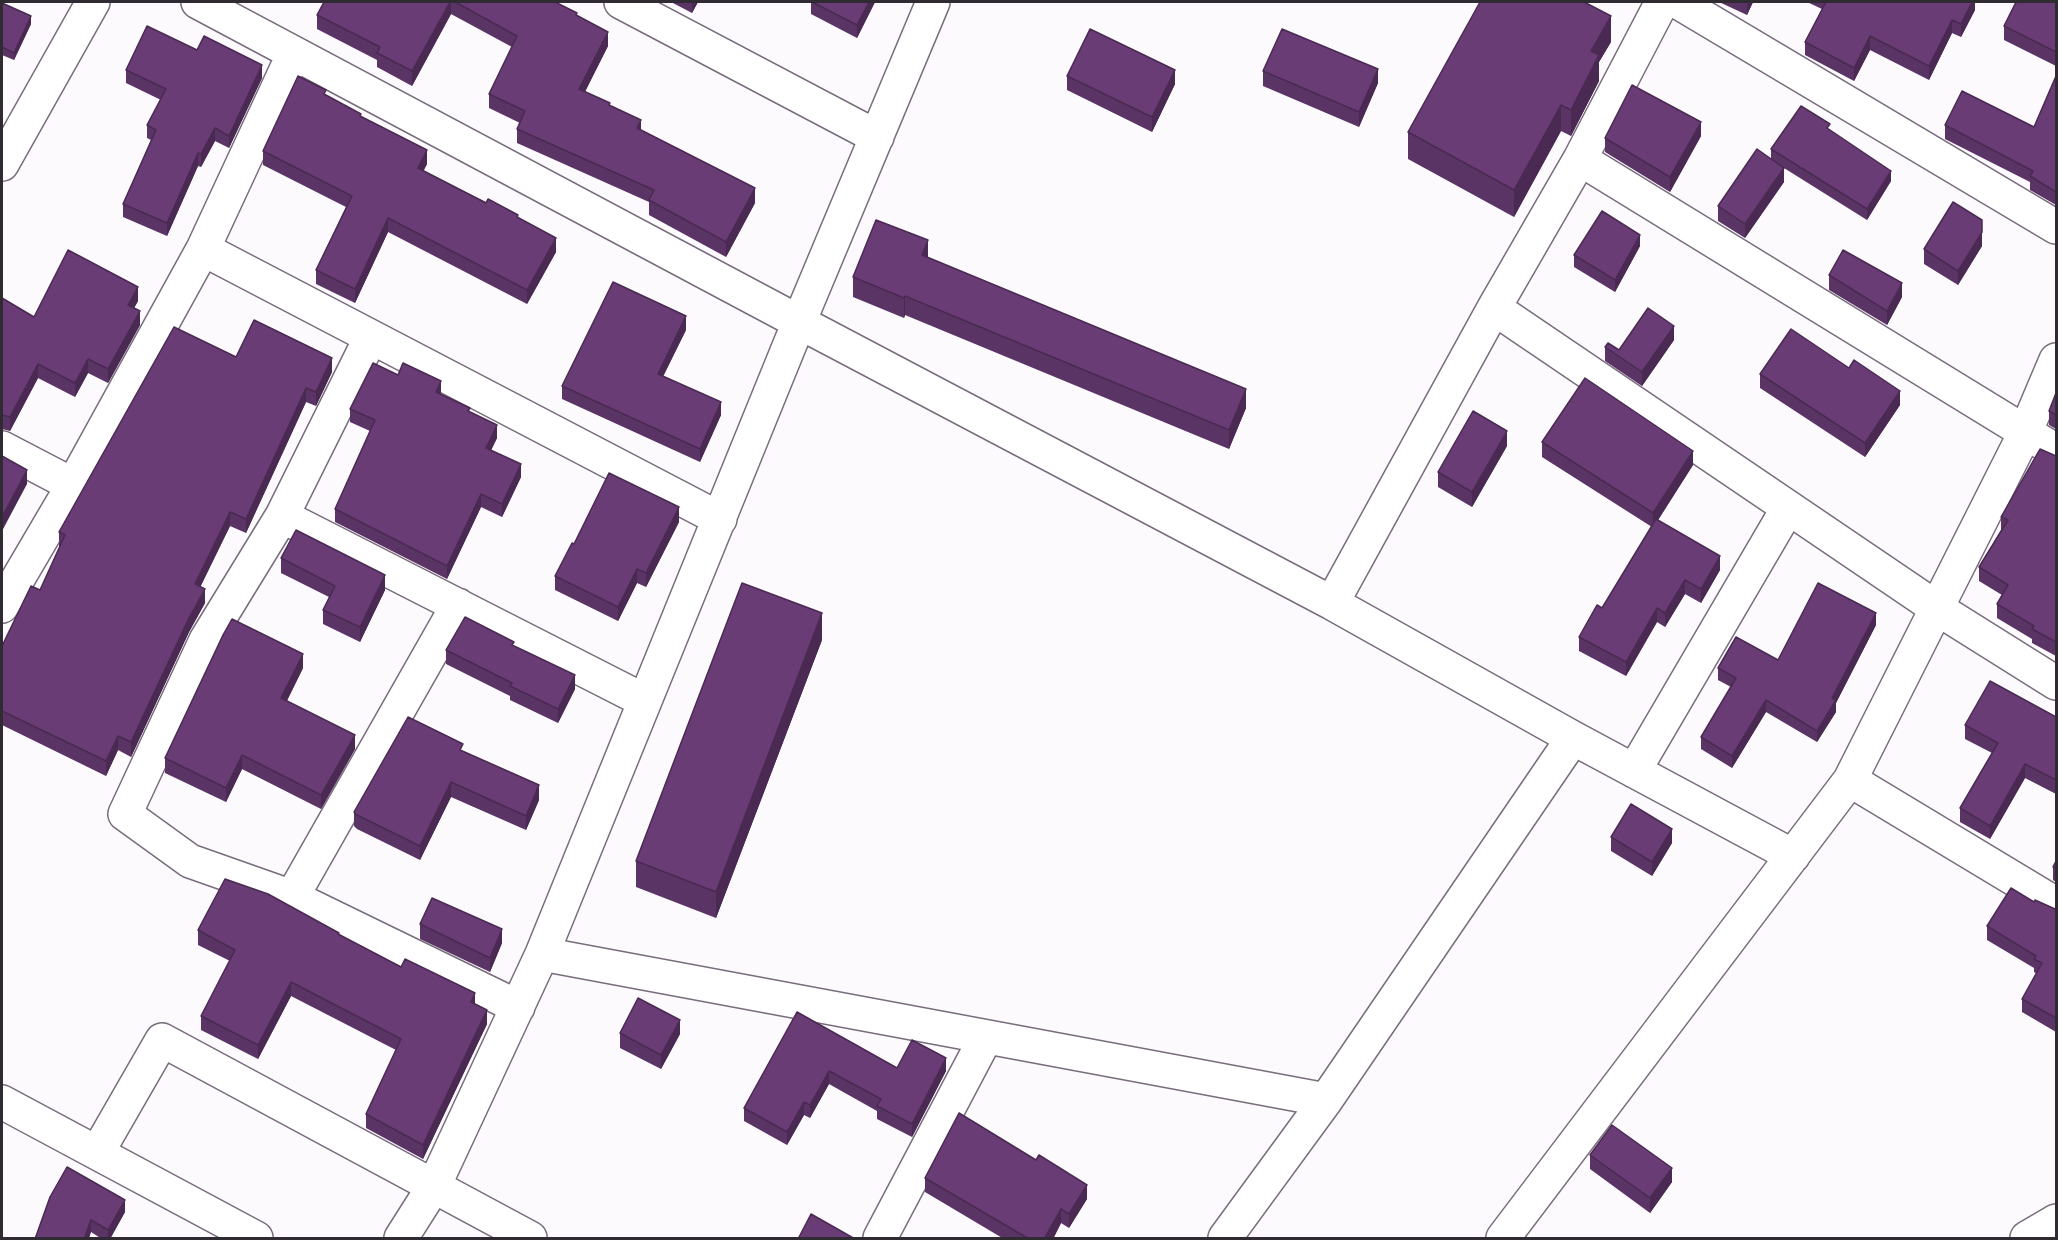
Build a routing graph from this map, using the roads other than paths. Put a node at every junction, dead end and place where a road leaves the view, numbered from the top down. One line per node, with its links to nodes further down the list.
1 (93, 2): 8 (street)
2 (198, 2): 7 (street)
3 (621, 2): 9 (street)
4 (933, 2): 9 (street)
5 (1662, 2): 10 (street)
6 (1678, 2): 12 (street)
7 (294, 53): 13 (street); 15 (street)
8 (9, 131): 11 (street)
9 (877, 136): 15 (street)
10 (1580, 159): 14 (street); 18 (street)
11 (2, 164)
12 (2056, 227)
13 (203, 249): 16 (street); 21 (street)
14 (1494, 308): 22 (street); 25 (street)
15 (800, 322): 24 (street); 25 (street)
16 (371, 337): 23 (street); 24 (street)
17 (2056, 360): 18 (street)
18 (2025, 433): 20 (street); 28 (street)
19 (2, 448): 21 (street)
20 (2056, 451)
21 (73, 485): 27 (street)
22 (1788, 508): 28 (street); 32 (street)
23 (282, 516): 26 (street); 35 (street)
24 (720, 519): 30 (street)
25 (1332, 603): 31 (street)
26 (458, 605): 30 (street); 35 (street)
27 (2, 606)
28 (1938, 609): 29 (street); 33 (street)
29 (2056, 683)
30 (645, 701): 37 (street)
31 (1573, 738): 32 (street); 40 (street)
32 (1634, 771): 34 (street)
33 (1850, 780): 34 (street); 36 (street)
34 (1793, 856): 50 (street)
35 (292, 897): 38 (street)
36 (2056, 904)
37 (542, 954): 38 (street); 39 (street)
38 (518, 1007): 43 (street)
39 (986, 1037): 40 (street); 48 (street)
40 (1326, 1100): 49 (street)
41 (2, 1102): 42 (street)
42 (97, 1153): 43 (street); 45 (street)
43 (434, 1186): 46 (street); 47 (street)
44 (2056, 1221): 51 (street)
45 (256, 1239)
46 (400, 1239)
47 (530, 1239)
48 (879, 1239)
49 (1225, 1239)
50 (1503, 1239)
51 (2026, 1239)

